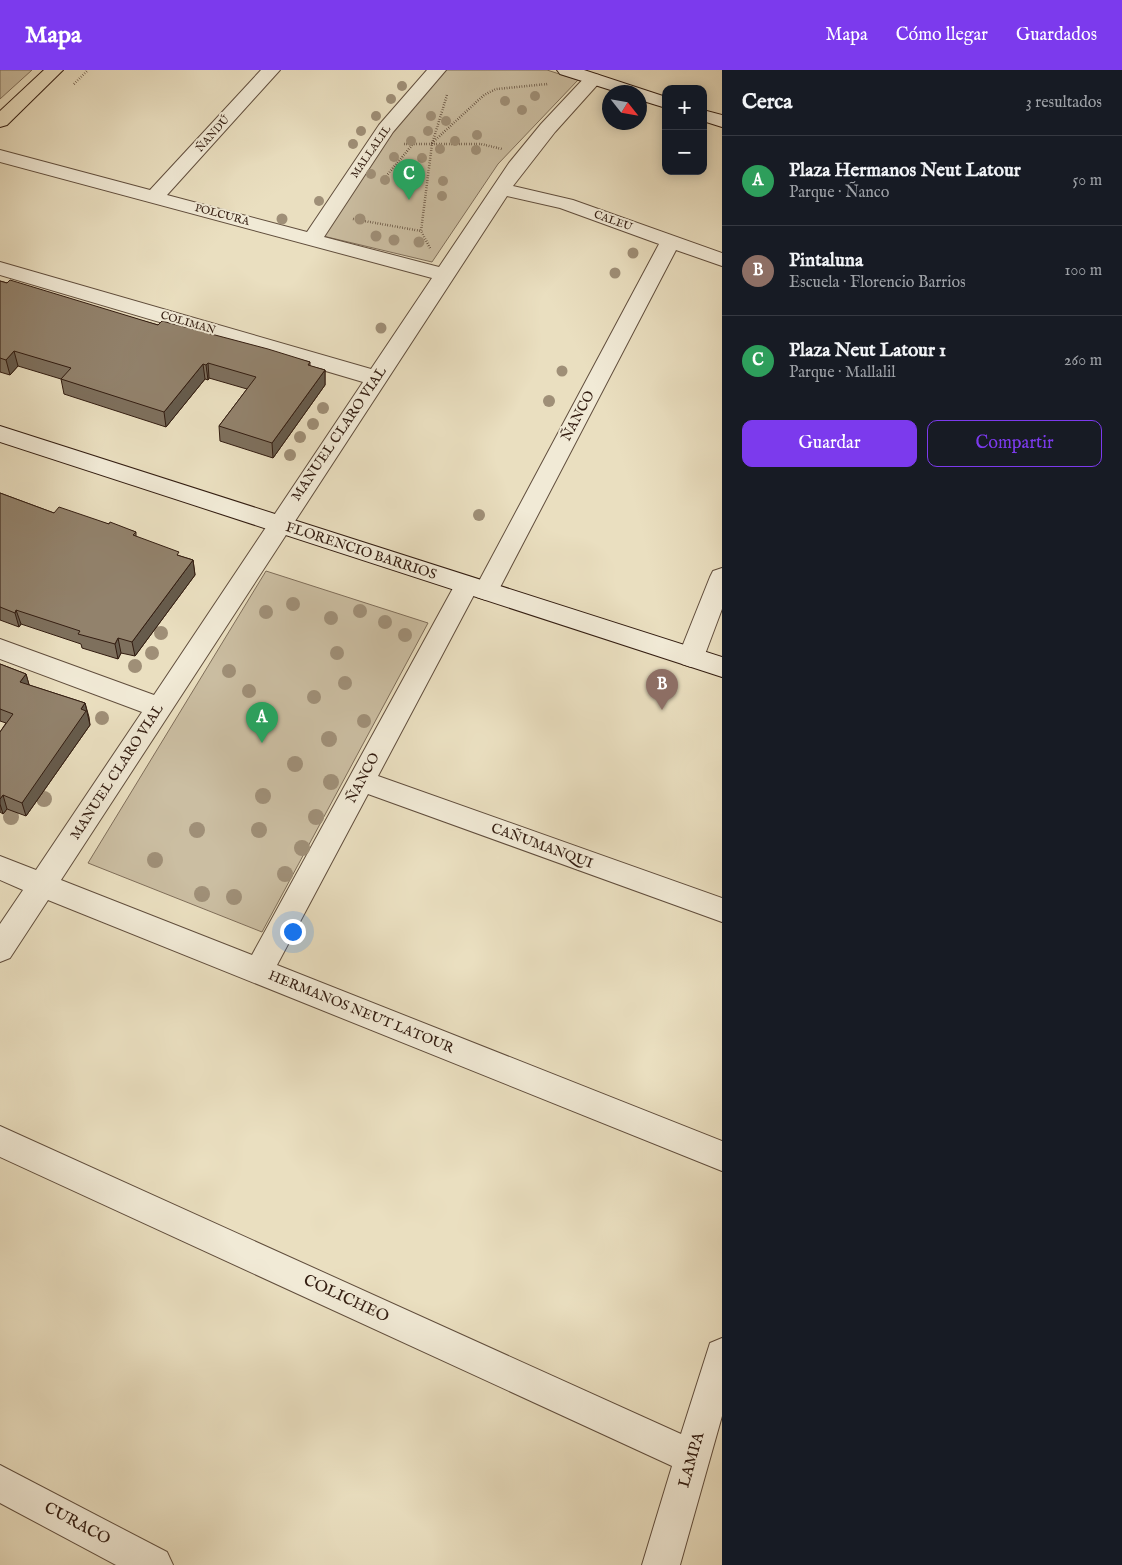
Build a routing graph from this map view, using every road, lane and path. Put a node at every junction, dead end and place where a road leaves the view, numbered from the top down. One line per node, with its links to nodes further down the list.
1 (54, 70): 11 (main road)
2 (271, 70): 18 (street, ÑANDÚ)
3 (437, 70): 14 (street, MALLALIL)
4 (566, 70): 5 (street)
5 (593, 79): 6 (street); 13 (path); 15 (street, MANUEL CLARO VIAL)
6 (612, 85)
7 (450, 87): 13 (path)
8 (647, 96): 9 (street)
9 (662, 102)
10 (707, 116): 12 (street)
11 (0, 121)
12 (722, 121)
13 (432, 144): 14 (path); 15 (path); 20 (path)
14 (376, 145): 21 (street, MALLALIL)
15 (525, 155): 17 (street, MANUEL CLARO VIAL)
16 (0, 156): 18 (street, POLCURA)
17 (502, 189): 22 (street, CALEU); 25 (street, MANUEL CLARO VIAL)
18 (154, 197): 21 (street, POLCURA)
19 (350, 219): 20 (path)
20 (421, 231): 25 (path)
21 (312, 239): 25 (street, POLCURA)
22 (670, 241): 23 (street, CALEU); 30 (street, ÑANCO)
23 (722, 260)
24 (0, 268): 26 (street, COLIMAN)
25 (444, 275): 26 (street, MANUEL CLARO VIAL)
26 (376, 378): 28 (street, MANUEL CLARO VIAL)
27 (0, 434): 28 (street, FLORENCIO BARRIOS)
28 (279, 524): 30 (street, FLORENCIO BARRIOS); 34 (street, MANUEL CLARO VIAL)
29 (722, 577): 32 (street)
30 (477, 588): 32 (street, FLORENCIO BARRIOS); 35 (street, ÑANCO)
31 (0, 649): 34 (street)
32 (692, 657): 33 (street, FLORENCIO BARRIOS)
33 (722, 667)
34 (159, 707): 37 (street, MANUEL CLARO VIAL)
35 (362, 781): 38 (street, CAÑUMANQUI); 40 (street, ÑANCO)
36 (0, 868): 37 (street, HERMANOS NEUT LATOUR)
37 (43, 885): 39 (street, MANUEL CLARO VIAL); 40 (street, HERMANOS NEUT LATOUR)
38 (722, 910)
39 (0, 949)
40 (259, 971): 42 (street, HERMANOS NEUT LATOUR)
41 (0, 1141): 44 (street, COLICHEO)
42 (722, 1156)
43 (722, 1355): 44 (street, LAMPA)
44 (692, 1457): 47 (street, LAMPA)
45 (0, 1483): 46 (street, CURACO)
46 (154, 1565)
47 (661, 1565)

